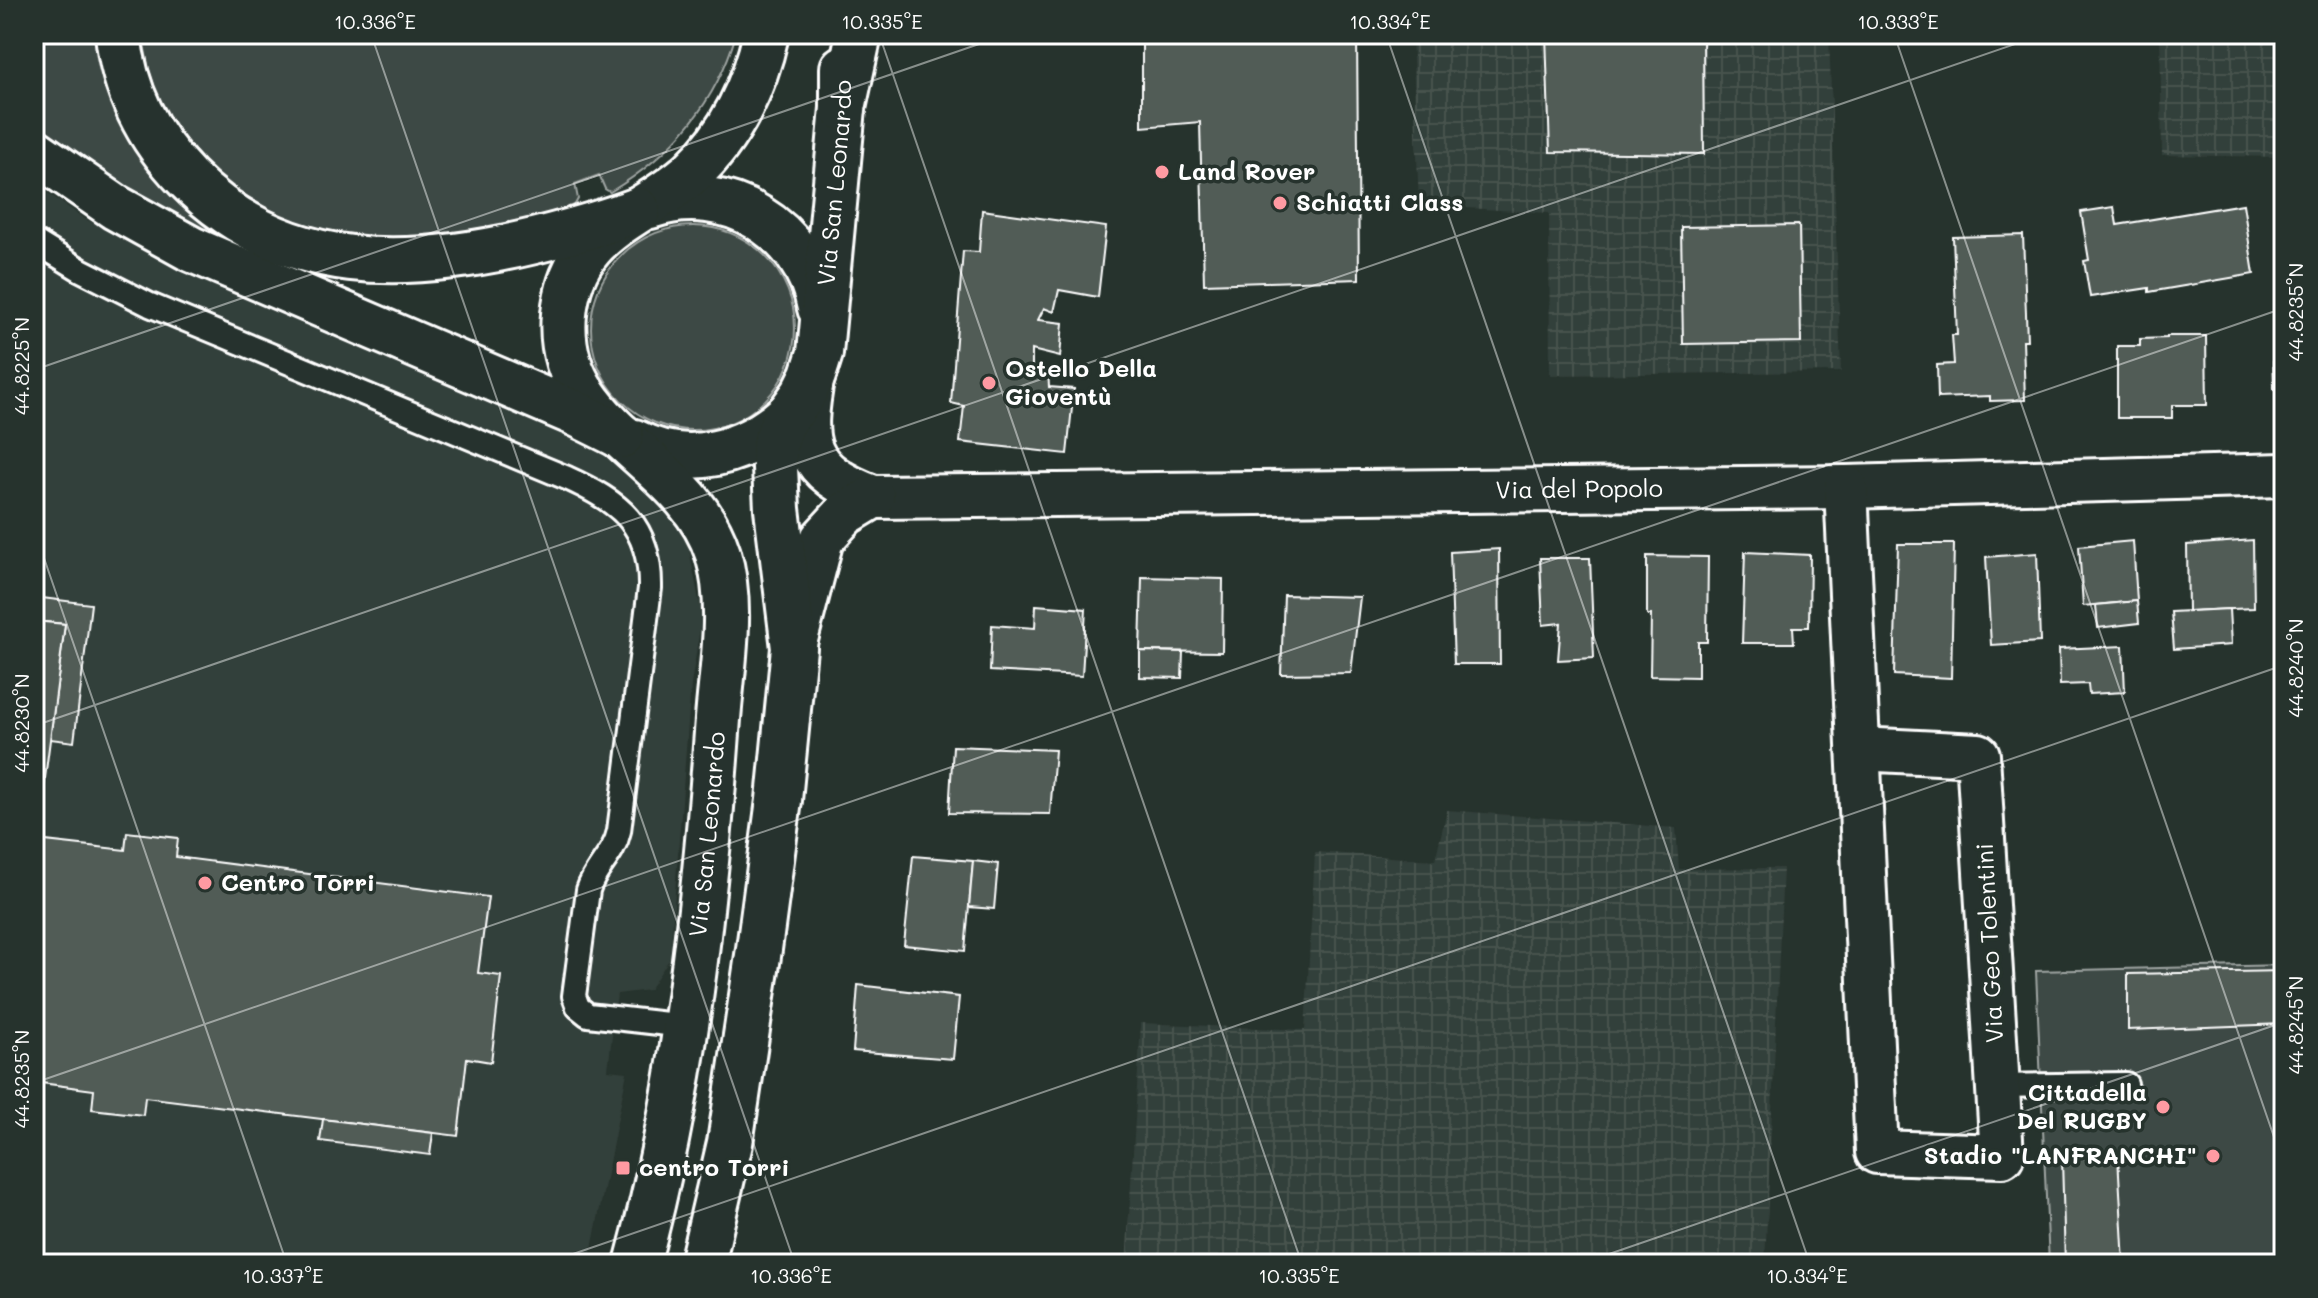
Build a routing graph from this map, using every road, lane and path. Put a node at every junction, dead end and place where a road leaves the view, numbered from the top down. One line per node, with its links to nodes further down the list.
1 (118, 34): 7 (main road)
2 (766, 34): 7 (main road, Via San Leonardo)
3 (840, 34): 5 (main road, Via San Leonardo)
4 (859, 34): 5 (main road)
5 (843, 108): 9 (main road, Via San Leonardo)
6 (34, 151): 12 (main road)
7 (638, 210): 9 (main road, Via San Leonardo); 12 (main road, Via San Leonardo)
8 (34, 241): 18 (lane)
9 (822, 330): 10 (main road, Via San Leonardo)
10 (813, 375): 11 (main road, Via San Leonardo); 15 (street, Via del Popolo)
11 (789, 414): 12 (main road, Via San Leonardo); 16 (main road, Via San Leonardo)
12 (621, 436): 18 (main road, Via San Leonardo)
13 (2284, 475): 14 (street, Via del Popolo)
14 (1846, 487): 15 (street, Via del Popolo); 17 (street, Via Geo Tolentini)
15 (873, 497): 16 (street)
16 (794, 648): 22 (main road, Via San Leonardo)
17 (1858, 749): 20 (street, Via Geo Tolentini); 20 (street, Via Geo Tolentini)
18 (685, 1026): 21 (main road, Via San Leonardo)
19 (2126, 1084): 20 (lane)
20 (1998, 1086)
21 (637, 1264)
22 (702, 1264)

